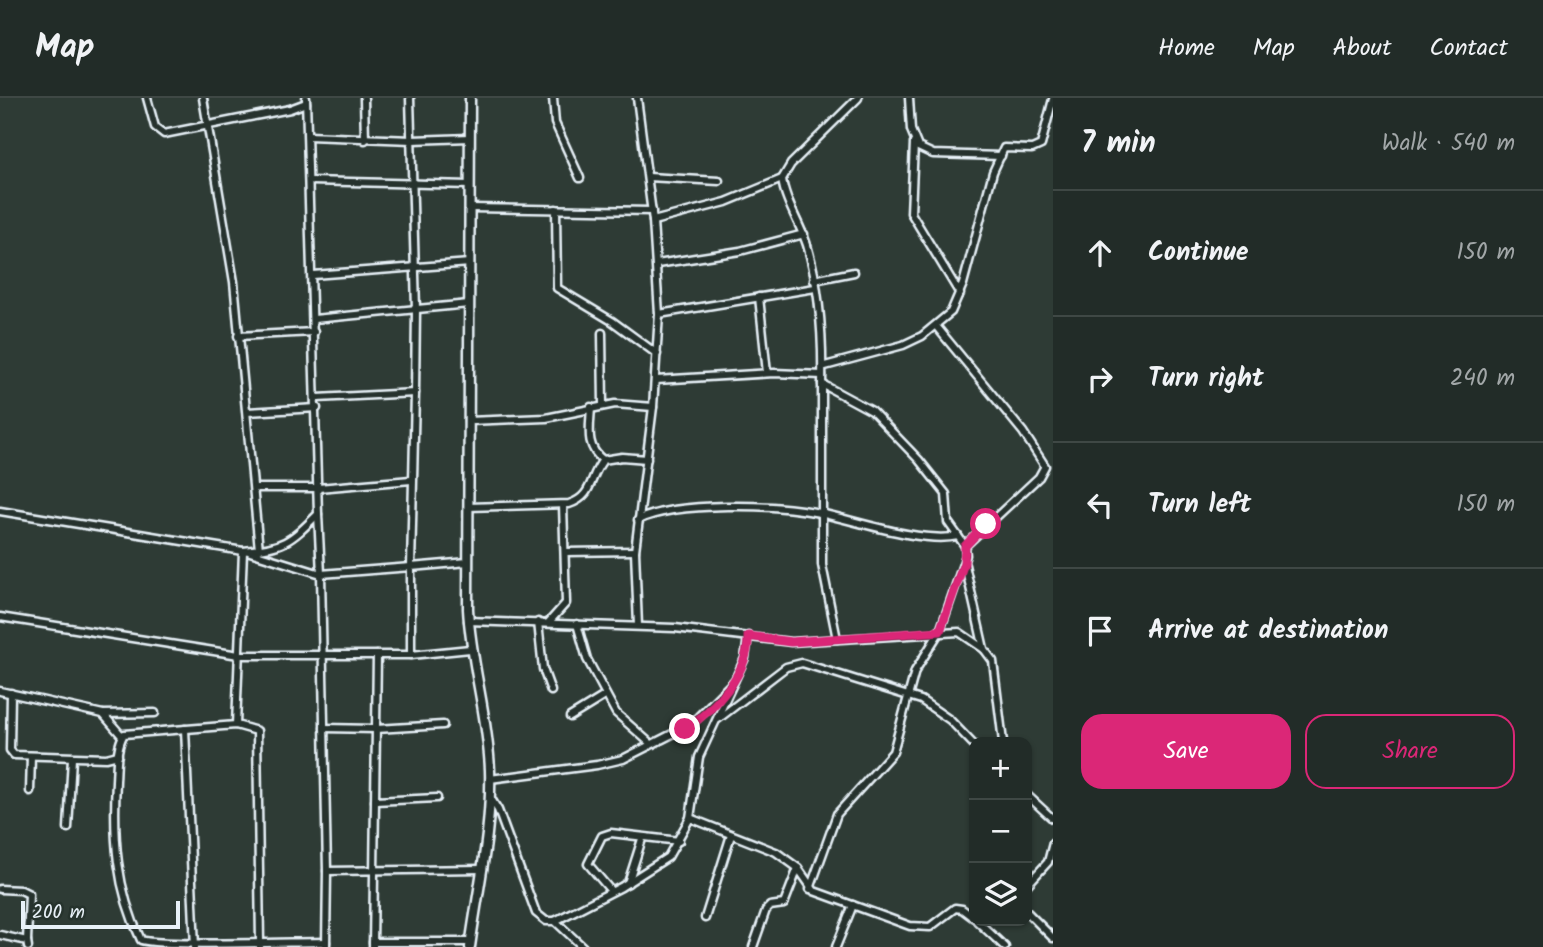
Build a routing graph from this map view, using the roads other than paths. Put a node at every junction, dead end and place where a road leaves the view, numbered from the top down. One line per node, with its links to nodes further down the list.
1 (147, 98): 12 (street)
2 (203, 98): 12 (street)
3 (364, 98): 15 (street)
4 (410, 98): 16 (street)
5 (470, 98): 14 (street)
6 (553, 98): 20 (street)
7 (637, 98): 19 (street)
8 (858, 98): 21 (street)
9 (909, 98): 17 (street)
10 (1053, 99): 18 (street)
11 (306, 101): 12 (street); 13 (street)
12 (208, 123): 46 (street)
13 (308, 136): 15 (street); 22 (street)
14 (470, 138): 16 (street); 25 (street)
15 (365, 139): 16 (street)
16 (412, 140): 24 (street)
17 (914, 143): 18 (street); 37 (street)
18 (1001, 156): 37 (street)
19 (648, 177): 23 (street); 28 (street)
20 (580, 178)
21 (782, 179): 29 (street); 30 (street)
22 (310, 181): 24 (street); 35 (street)
23 (719, 181)
24 (412, 183): 25 (street); 33 (street)
25 (470, 185): 26 (street)
26 (470, 208): 27 (street); 31 (street)
27 (556, 209): 28 (street); 47 (street)
28 (652, 211): 29 (street)
29 (653, 221): 32 (street)
30 (804, 234): 32 (street); 36 (street)
31 (470, 263): 33 (street); 39 (street)
32 (657, 264): 41 (street)
33 (414, 267): 35 (street); 40 (street)
34 (854, 272): 36 (street)
35 (313, 275): 42 (street)
36 (814, 284): 38 (street); 48 (street)
37 (960, 294): 43 (street)
38 (759, 297): 41 (street); 49 (street)
39 (469, 304): 40 (street); 60 (street)
40 (416, 309): 42 (street); 53 (street)
41 (659, 314): 47 (street)
42 (314, 319): 44 (street)
43 (936, 326): 48 (street); 73 (street)
44 (314, 332): 46 (street); 54 (street)
45 (602, 333): 55 (street)
46 (238, 336): 59 (street)
47 (657, 354): 51 (street)
48 (825, 366): 50 (street)
49 (767, 373): 50 (street); 51 (street)
50 (822, 375): 52 (street)
51 (656, 380): 57 (street)
52 (822, 384): 69 (street); 72 (street)
53 (415, 393): 54 (street); 63 (street)
54 (317, 398): 58 (street)
55 (603, 405): 56 (street); 57 (street)
56 (591, 407): 60 (street); 62 (street)
57 (653, 407): 61 (street)
58 (317, 408): 59 (street); 65 (street)
59 (247, 412): 64 (street)
60 (468, 421): 67 (street)
61 (647, 459): 62 (street); 71 (street)
62 (603, 460): 66 (street)
63 (411, 480): 65 (street); 80 (street)
64 (254, 488): 65 (street); 74 (street)
65 (318, 488): 70 (street)
66 (564, 505): 67 (street); 77 (street)
67 (468, 507): 78 (street)
68 (0, 511): 75 (street)
69 (821, 513): 71 (street); 72 (street); 90 (street)
70 (318, 514): 74 (street); 81 (street)
71 (638, 520): 76 (street)
72 (958, 536): 73 (street)
73 (965, 546): 79 (street)
74 (259, 550): 75 (street)
75 (245, 551): 81 (street); 93 (street)
76 (635, 551): 77 (street); 87 (street)
77 (566, 552): 85 (street)
78 (468, 562): 80 (street); 83 (street)
79 (964, 563): 88 (street); 92 (street)
80 (411, 567): 81 (street); 95 (street)
81 (321, 575): 96 (street)
82 (0, 617): 93 (street)
83 (468, 621): 84 (street); 91 (street)
84 (538, 622): 85 (street); 99 (street)
85 (549, 623): 86 (street)
86 (577, 624): 87 (street); 101 (street)
87 (638, 626): 89 (street)
88 (940, 631): 90 (street); 92 (street); 102 (street)
89 (748, 636): 90 (street); 97 (street)
90 (837, 639)
91 (470, 649): 95 (street); 119 (street)
92 (984, 649): 113 (street)
93 (239, 654): 96 (street); 107 (street)
94 (377, 655): 95 (street); 96 (street); 111 (street)
95 (411, 655)
96 (321, 657): 109 (street)
97 (734, 681): 106 (street); 115 (street)
98 (0, 691): 100 (street)
99 (551, 691)
100 (12, 693): 104 (street); 117 (street)
101 (606, 695): 105 (street); 115 (street)
102 (910, 695): 106 (street); 114 (street); 139 (street)
103 (155, 713): 104 (street)
104 (103, 714): 112 (street)
105 (570, 717)
106 (718, 719): 125 (street)
107 (236, 725): 110 (street); 151 (street)
108 (443, 725): 111 (street)
109 (324, 728): 111 (street); 134 (street)
110 (185, 729): 112 (street); 154 (street)
111 (376, 729): 124 (street)
112 (122, 736): 116 (street)
113 (1002, 737)
114 (969, 740)
115 (650, 743): 119 (street)
116 (118, 755): 118 (street); 154 (street)
117 (31, 757): 118 (street); 120 (street)
118 (72, 758): 127 (street)
119 (490, 779): 121 (street)
120 (30, 791)
121 (490, 797): 133 (street); 145 (street)
122 (436, 798): 124 (street)
123 (1032, 800): 126 (street)
124 (375, 801): 135 (street)
125 (690, 818): 128 (street); 130 (street)
126 (1053, 819)
127 (68, 828)
128 (731, 835): 132 (street); 144 (street)
129 (642, 839): 130 (street); 137 (street); 140 (street)
130 (679, 841): 137 (street)
131 (1053, 843): 136 (street)
132 (798, 868): 139 (street); 156 (street)
133 (483, 869): 135 (street); 153 (street)
134 (327, 871): 135 (street); 150 (street)
135 (374, 871): 152 (street)
136 (1032, 880)
137 (628, 883): 140 (street)
138 (0, 889): 149 (street)
139 (810, 889): 141 (street)
140 (611, 891): 145 (street)
141 (853, 905): 142 (street); 157 (street)
142 (969, 914)
143 (1032, 917): 148 (street)
144 (705, 918)
145 (555, 920): 155 (street)
146 (986, 928): 158 (street)
147 (0, 935): 149 (street)
148 (1053, 937)
149 (27, 944)
150 (326, 944): 151 (street)
151 (260, 945): 154 (street)
152 (373, 945): 153 (street)
153 (470, 945)
154 (195, 946)
155 (583, 947)
156 (753, 947)
157 (836, 947)
158 (1005, 947)

